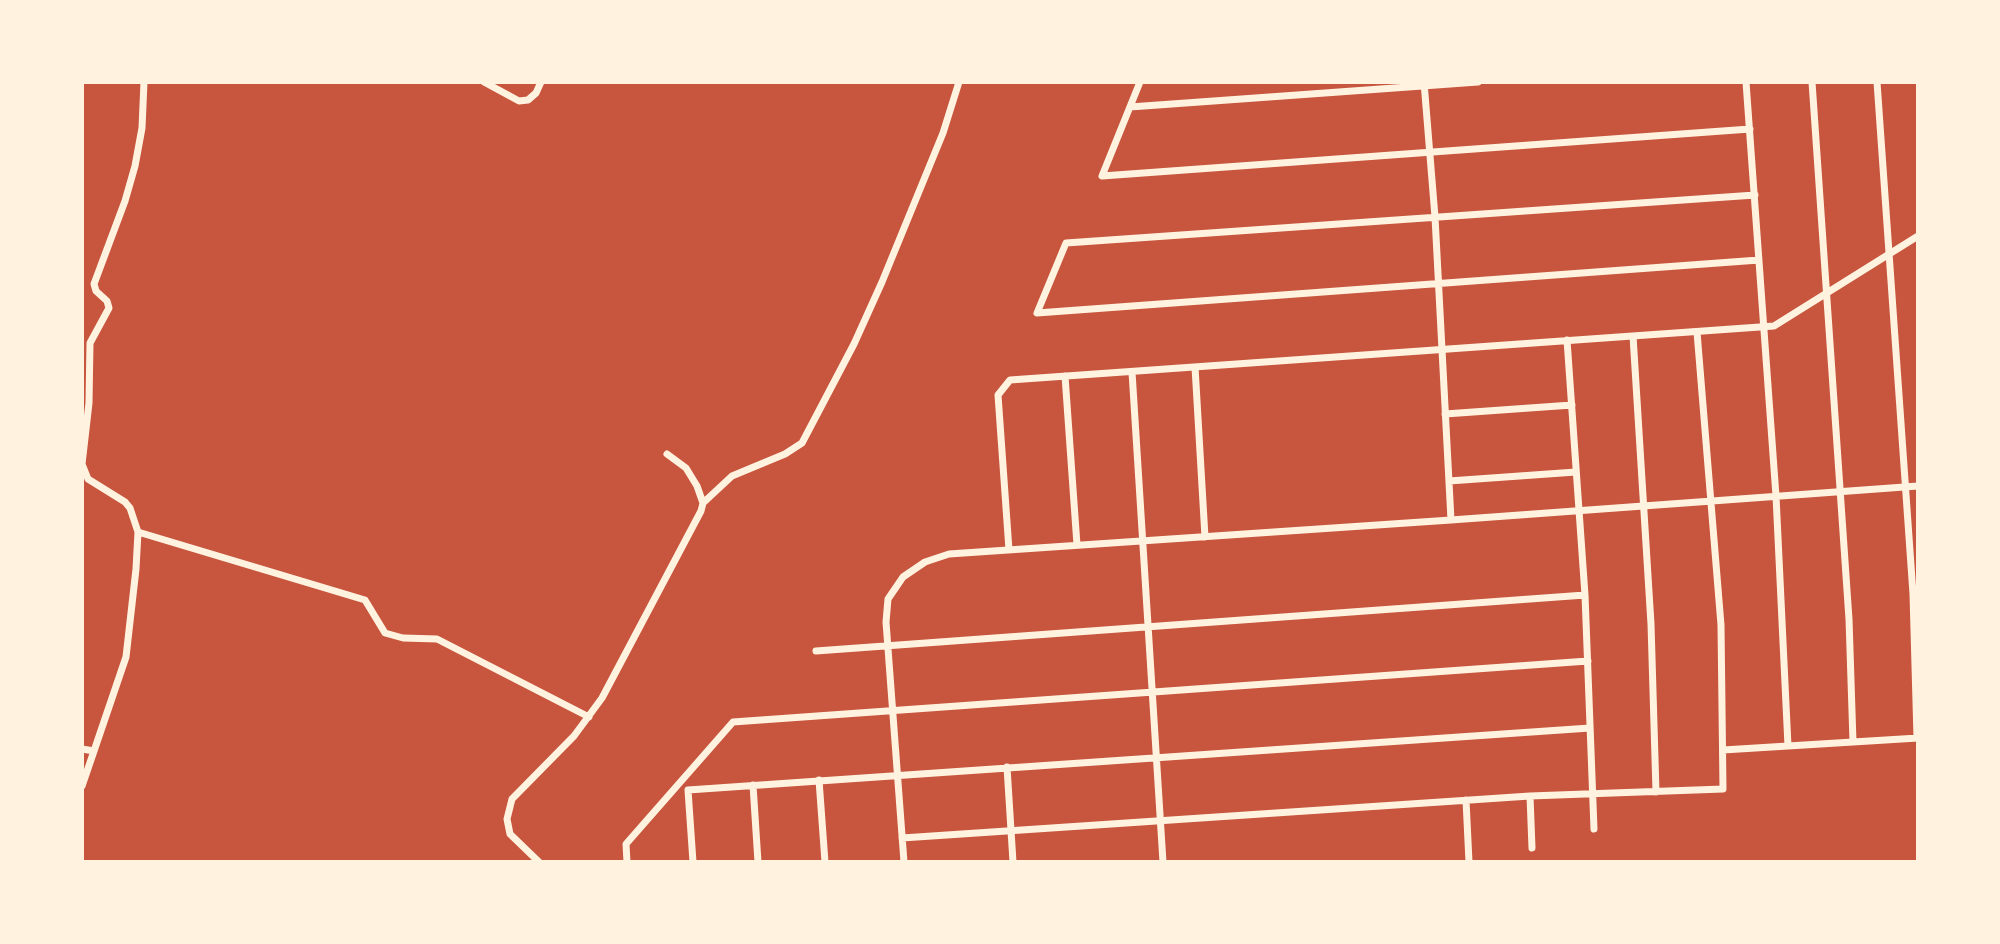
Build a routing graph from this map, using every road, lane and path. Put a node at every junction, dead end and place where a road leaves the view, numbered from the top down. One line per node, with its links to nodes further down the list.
1 (144, 82): 33 (street)
2 (484, 82): 3 (street)
3 (541, 82)
4 (959, 82): 40 (street)
5 (1140, 82): 11 (street)
6 (1478, 82): 10 (street)
7 (1746, 82): 12 (street)
8 (1812, 82): 20 (street)
9 (1877, 82): 17 (street)
10 (1424, 84): 11 (street); 13 (street)
11 (1130, 107): 13 (street)
12 (1750, 129): 13 (street); 14 (street)
13 (1430, 152): 15 (street)
14 (1755, 195): 15 (street); 18 (street)
15 (1435, 217): 19 (street); 19 (street)
16 (1918, 236): 17 (street)
17 (1888, 254): 20 (street); 36 (street)
18 (1759, 260): 19 (street); 21 (street)
19 (1437, 282): 25 (street)
20 (1825, 294): 21 (street); 37 (street)
21 (1764, 327): 22 (street); 38 (street)
22 (1697, 332): 23 (street); 39 (street)
23 (1633, 336): 24 (street); 41 (street)
24 (1567, 340): 25 (street); 29 (street)
25 (1441, 349): 26 (street); 30 (street)
26 (1195, 367): 27 (street); 45 (street)
27 (1132, 372): 28 (street); 46 (street)
28 (1065, 376): 47 (street); 48 (street)
29 (1572, 405): 30 (street); 32 (street)
30 (1445, 414): 34 (street)
31 (667, 454): 40 (street)
32 (1576, 472): 34 (street); 42 (street)
33 (83, 475): 44 (street)
34 (1449, 481): 43 (street)
35 (1918, 486): 36 (street)
36 (1906, 487): 37 (street); 58 (street)
37 (1840, 492): 38 (street); 59 (street)
38 (1776, 496): 39 (street); 60 (street)
39 (1711, 501): 41 (street); 62 (street)
40 (703, 503): 56 (street)
41 (1644, 506): 42 (street); 70 (street)
42 (1579, 510): 43 (street); 49 (street)
43 (1451, 520): 45 (street)
44 (138, 532): 56 (street); 63 (street)
45 (1205, 537): 46 (street)
46 (1142, 541): 47 (street); 50 (street)
47 (1077, 545): 48 (street)
48 (1009, 550): 51 (street)
49 (1585, 595): 50 (street); 53 (street)
50 (1146, 628): 51 (street); 54 (street)
51 (888, 645): 52 (street); 55 (street)
52 (816, 651)
53 (1588, 661): 54 (street); 57 (street)
54 (1150, 693): 55 (street); 64 (street)
55 (893, 712): 66 (street); 80 (street)
56 (589, 717): 79 (street)
57 (1590, 728): 64 (street); 71 (street)
58 (1918, 738): 59 (street)
59 (1853, 742): 60 (street)
60 (1788, 746): 62 (street)
61 (82, 749): 63 (street)
62 (1723, 750): 70 (street)
63 (94, 751): 69 (street)
64 (1154, 757): 65 (street); 66 (street); 74 (street)
65 (1007, 767): 66 (street); 76 (street)
66 (898, 774): 67 (street); 77 (street)
67 (819, 780): 68 (street); 83 (street)
68 (753, 785): 81 (street); 82 (street)
69 (82, 786)
70 (1656, 792): 71 (street)
71 (1593, 793): 72 (street); 75 (street)
72 (1530, 796): 73 (street); 78 (street)
73 (1466, 800): 74 (street); 87 (street)
74 (1160, 821): 76 (street); 86 (street)
75 (1594, 829)
76 (1011, 831): 77 (street); 85 (street)
77 (902, 838): 84 (street)
78 (1532, 848)
79 (539, 862)
80 (627, 862)
81 (693, 862)
82 (758, 862)
83 (825, 862)
84 (904, 862)
85 (1013, 862)
86 (1163, 862)
87 (1469, 862)

